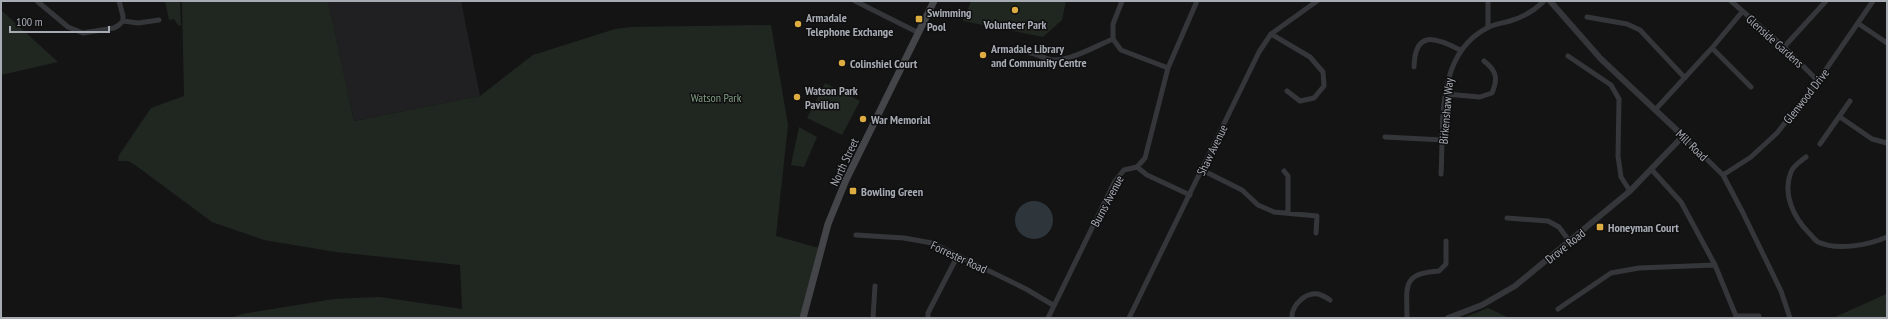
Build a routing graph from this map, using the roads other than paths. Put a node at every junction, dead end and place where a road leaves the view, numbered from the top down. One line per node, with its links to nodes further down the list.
1 (37, 1): 17 (street)
2 (119, 1): 17 (street)
3 (934, 1): 20 (main road, North Street)
4 (1122, 1): 22 (street)
5 (1197, 1): 31 (street, Burns Avenue)
6 (1318, 1): 21 (street, Shaw Avenue)
7 (1488, 1): 19 (street)
8 (1544, 1): 19 (street, Birkenshaw Way)
9 (1550, 1): 38 (street, Mill Road)
10 (1731, 1): 14 (street, Glenside Gardens)
11 (1826, 1): 24 (street)
12 (1873, 1): 18 (street, Glenwood Drive)
13 (858, 2): 20 (street)
14 (1742, 12): 24 (street, Glenside Gardens); 25 (street)
15 (1587, 17): 32 (street)
16 (159, 20): 17 (street)
17 (123, 21)
18 (1859, 24): 23 (street); 33 (street, Glenwood Drive)
19 (1488, 27): 26 (street, Birkenshaw Way)
20 (919, 33): 68 (main road, North Street)
21 (1272, 34): 35 (street); 47 (street, Shaw Avenue)
22 (1113, 39): 27 (street); 31 (street)
23 (1887, 43)
24 (1784, 47): 33 (street, Glenside Gardens)
25 (1712, 48): 32 (street); 34 (street)
26 (1460, 50): 30 (street); 36 (street, Birkenshaw Way)
27 (1030, 54)
28 (1568, 56): 52 (street)
29 (1484, 61): 36 (street)
30 (1414, 67)
31 (1168, 68): 46 (street, Burns Avenue)
32 (1685, 78): 38 (street)
33 (1818, 81): 51 (street, Glenwood Drive)
34 (1751, 87)
35 (1287, 91)
36 (1445, 94): 42 (street, Birkenshaw Way)
37 (1850, 101): 39 (street)
38 (1655, 110): 40 (street, Mill Road)
39 (1840, 117): 43 (street); 44 (street)
40 (1683, 136): 48 (street, Drove Road); 51 (street, Mill Road)
41 (1385, 137): 42 (street)
42 (1443, 140): 50 (street, Birkenshaw Way)
43 (1887, 143)
44 (1820, 144)
45 (1806, 156): 58 (street)
46 (1137, 167): 53 (street); 65 (street, Burns Avenue)
47 (1202, 170): 53 (street, Shaw Avenue); 54 (street)
48 (1652, 170): 52 (street, Drove Road); 62 (street)
49 (1284, 171): 54 (street)
50 (1441, 174)
51 (1723, 175): 76 (street, Mill Road)
52 (1630, 191): 60 (street, Drove Road)
53 (1190, 194): 72 (street, Shaw Avenue)
54 (1288, 213): 56 (street)
55 (1507, 218): 60 (street)
56 (1316, 233)
57 (856, 235): 61 (street, Forrester Road)
58 (1887, 236)
59 (1446, 241): 74 (street)
60 (1570, 242): 75 (street, Drove Road)
61 (958, 255): 65 (street, Forrester Road); 70 (street)
62 (1715, 265): 66 (street); 67 (street)
63 (875, 286): 69 (street)
64 (1330, 300): 73 (street)
65 (1053, 305): 71 (street, Burns Avenue)
66 (1558, 309)
67 (1759, 316)
68 (803, 318)
69 (873, 318)
70 (928, 318)
71 (1048, 318)
72 (1130, 318)
73 (1292, 318)
74 (1407, 318)
75 (1448, 318)
76 (1790, 318)

